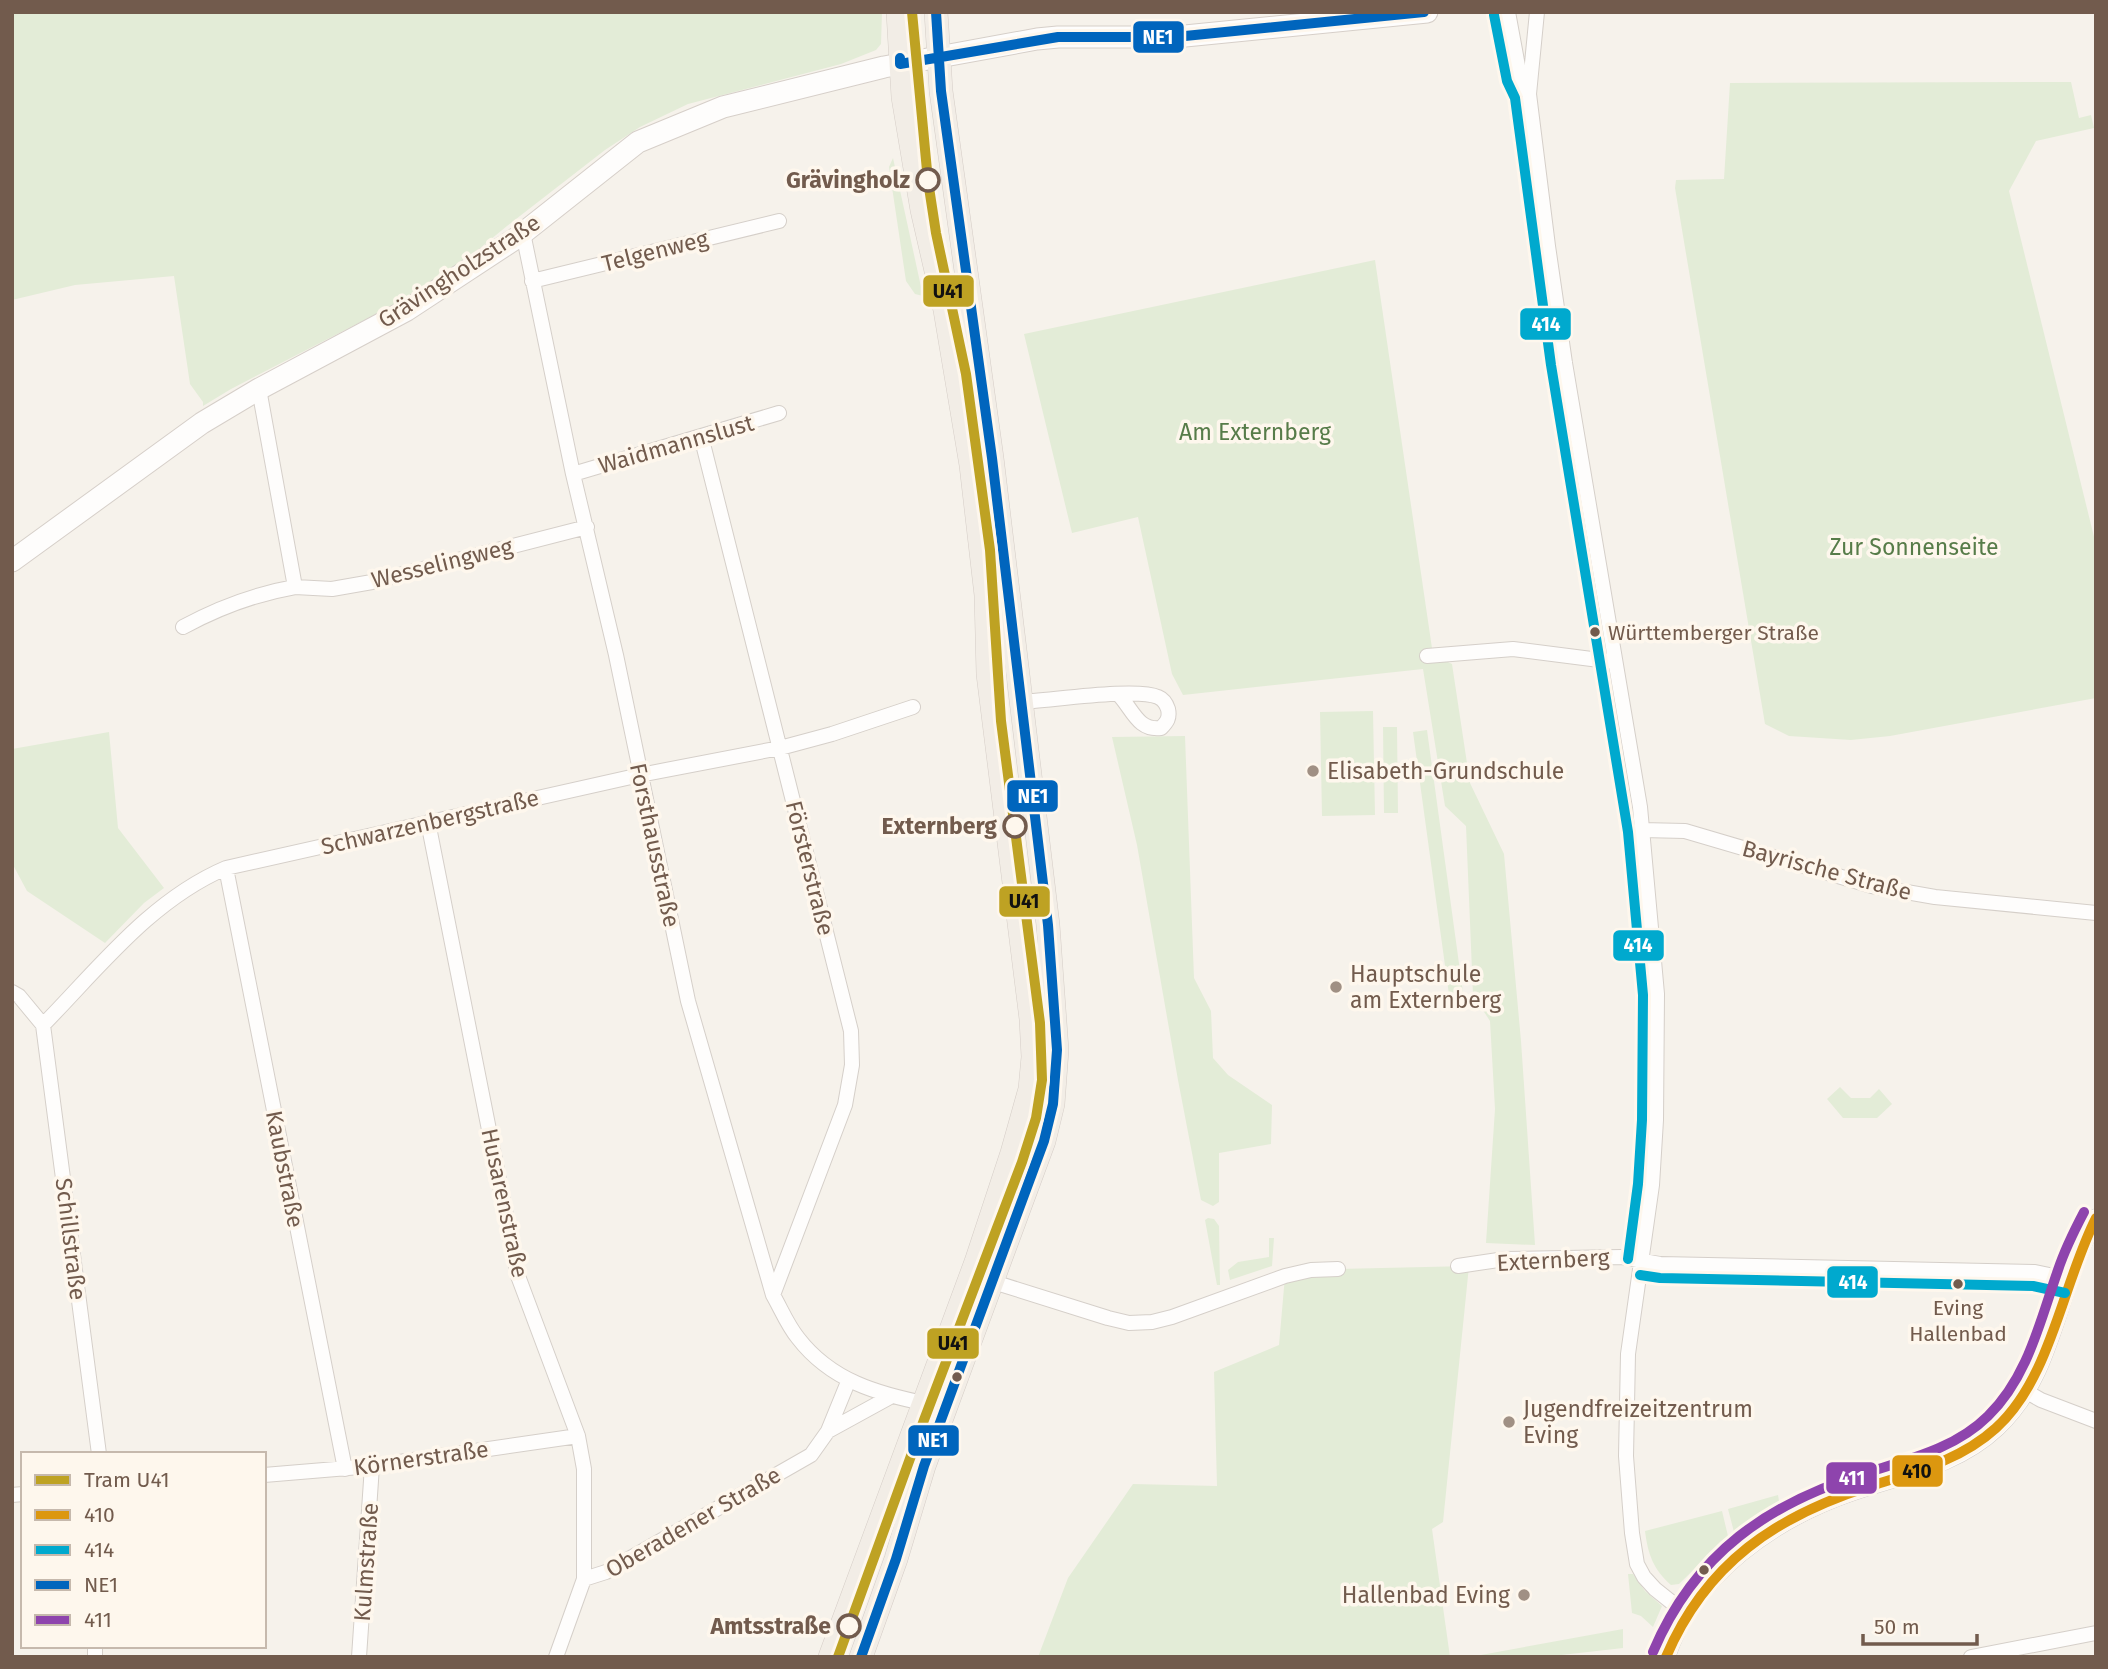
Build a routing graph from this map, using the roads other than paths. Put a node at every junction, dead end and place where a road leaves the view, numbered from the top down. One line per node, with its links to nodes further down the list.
1 (898, 12): 7 (main road)
2 (936, 12): 6 (main road)
3 (1427, 12): 6 (main road, Grävingholzstraße)
4 (1508, 12): 8 (street)
5 (1537, 12): 8 (street)
6 (938, 56): 7 (main road, Grävingholzstraße); 23 (main road)
7 (900, 64): 10 (main road, Grävingholzstraße); 37 (main road)
8 (1529, 94): 21 (street)
9 (779, 221): 11 (street, Telgenweg)
10 (523, 233): 11 (street, Forsthausstraße); 12 (main road, Grävingholzstraße)
11 (532, 281): 15 (street, Forsthausstraße)
12 (260, 389): 17 (main road, Grävingholzstraße); 18 (street)
13 (779, 413): 14 (street, Waidmannslust)
14 (701, 436): 15 (street, Waidmannslust); 25 (street, Försterstraße)
15 (573, 474): 16 (street, Forsthausstraße)
16 (587, 527): 18 (street, Wesselingweg); 26 (street, Forsthausstraße)
17 (12, 561)
18 (295, 587): 19 (street, Wesselingweg)
19 (183, 627)
20 (1427, 656): 21 (street)
21 (1615, 662): 28 (street)
22 (1119, 695): 23 (street)
23 (1020, 702): 37 (main road)
24 (913, 707): 25 (street, Schwarzenbergstraße)
25 (780, 748): 26 (street, Schwarzenbergstraße); 39 (street, Försterstraße)
26 (640, 775): 27 (street, Schwarzenbergstraße); 39 (street, Forsthausstraße)
27 (428, 822): 29 (street, Schwarzenbergstraße); 47 (street, Husarenstraße)
28 (1643, 830): 30 (street, Bayrische Straße); 34 (street)
29 (226, 868): 32 (street, Schwarzenbergstraße); 50 (street, Kaubstraße)
30 (2096, 913)
31 (12, 992): 32 (street)
32 (43, 1025): 48 (street, Schillstraße)
33 (2096, 1218): 38 (street)
34 (1643, 1261): 35 (street, Externberg); 38 (street, Externberg); 53 (street)
35 (1458, 1266)
36 (1338, 1269): 37 (street)
37 (981, 1278): 43 (main road); 44 (main road)
38 (2068, 1279): 41 (street)
39 (773, 1295): 40 (street, Forsthausstraße)
40 (848, 1382): 42 (street, Forsthausstraße); 46 (street, Oberadener Straße)
41 (2027, 1392): 45 (street); 53 (street)
42 (890, 1397): 43 (street); 46 (street, Oberadener Straße)
43 (923, 1403): 44 (street); 58 (main road)
44 (947, 1408): 59 (main road)
45 (2096, 1421)
46 (828, 1431): 52 (street, Oberadener Straße)
47 (578, 1436): 49 (street, Körnerstraße); 52 (street, Husarenstraße)
48 (99, 1452)
49 (372, 1466): 50 (street, Körnerstraße); 56 (street, Kulmstraße)
50 (345, 1469): 51 (street, Körnerstraße)
51 (266, 1475)
52 (584, 1579): 57 (street, Oberadener Straße)
53 (1685, 1613): 60 (street)
54 (2096, 1633): 55 (street)
55 (2025, 1652): 61 (street)
56 (359, 1657)
57 (556, 1657)
58 (830, 1657)
59 (861, 1657)
60 (1665, 1657)
61 (1971, 1657)

